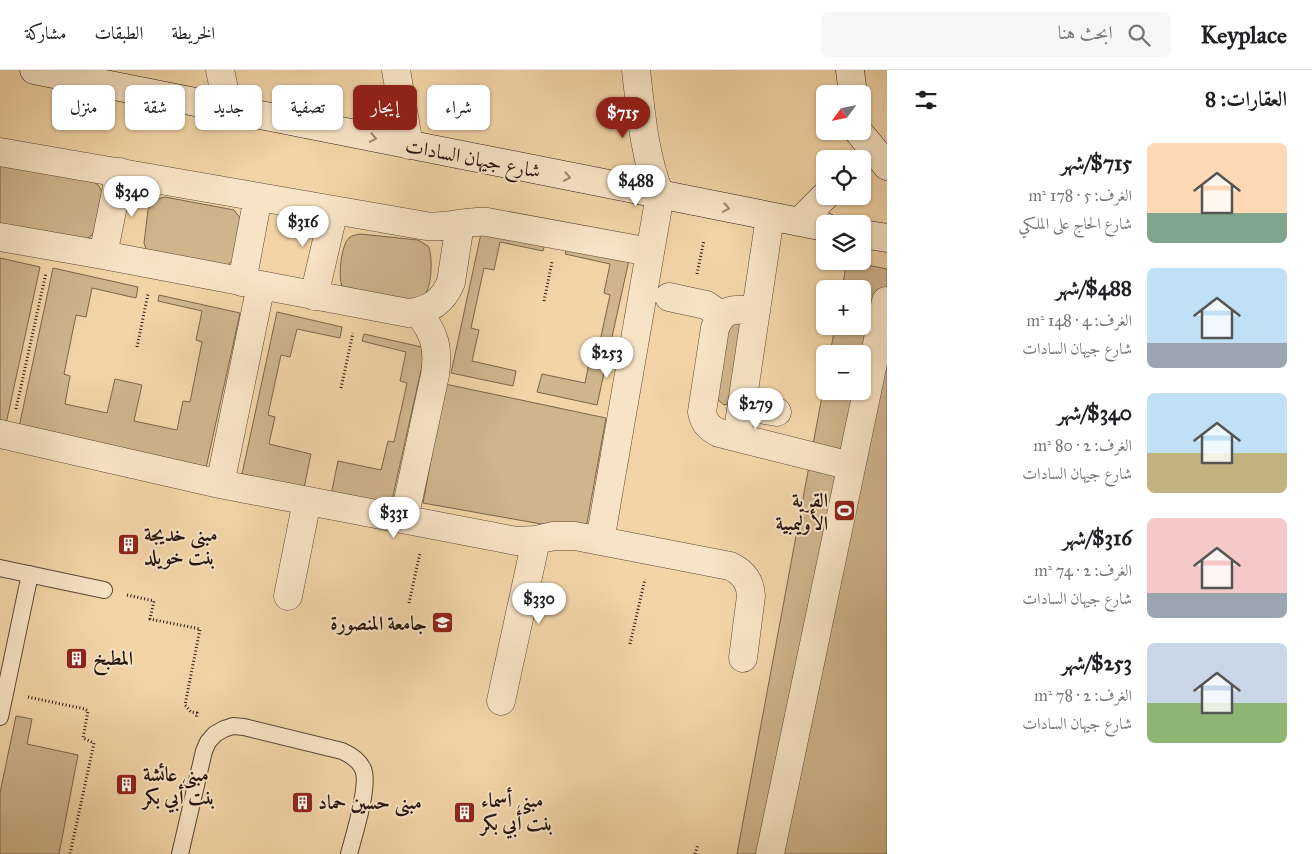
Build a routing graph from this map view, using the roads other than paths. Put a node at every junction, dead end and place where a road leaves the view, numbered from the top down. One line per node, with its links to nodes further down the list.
1 (34, 70): 6 (street, شارع جيهان السادات)
2 (220, 70): 7 (street)
3 (396, 70): 12 (street)
4 (636, 70): 16 (street)
5 (850, 70): 8 (street)
6 (90, 75): 9 (street, شارع جيهان السادات)
7 (223, 85)
8 (852, 85)
9 (195, 100)
10 (262, 115): 12 (street, شارع جيهان السادات, one-way to 12)
11 (865, 140): 14 (street)
12 (409, 145): 16 (street, شارع جيهان السادات, one-way to 16)
13 (0, 152): 15 (street)
14 (887, 166)
15 (120, 172): 17 (street); 27 (street)
16 (660, 195): 20 (street, شارع جيهان السادات, one-way to 20); 26 (street)
17 (258, 198): 19 (street); 28 (street)
18 (821, 205): 22 (street)
19 (334, 210): 21 (street); 29 (street)
20 (770, 217): 22 (street, شارع جيهان السادات); 32 (street)
21 (460, 224): 26 (street); 33 (street)
22 (812, 225)
23 (871, 235): 25 (street)
24 (0, 237): 27 (street)
25 (887, 238)
26 (650, 252): 44 (street)
27 (103, 255): 28 (street)
28 (252, 284): 29 (street); 40 (street)
29 (314, 296): 33 (street)
30 (669, 296): 34 (street)
31 (886, 301): 39 (street)
32 (756, 311): 34 (street); 35 (street)
33 (418, 312): 42 (street)
34 (722, 316): 38 (street)
35 (742, 406): 36 (street); 38 (street)
36 (777, 412)
37 (5, 435): 40 (street)
38 (737, 437): 39 (street)
39 (851, 466): 54 (street)
40 (220, 484): 41 (street)
41 (307, 500): 42 (street); 48 (street)
42 (404, 519): 43 (street)
43 (536, 540): 44 (street); 50 (street)
44 (600, 541): 49 (street)
45 (0, 568): 46 (lane)
46 (30, 574): 47 (lane); 51 (lane)
47 (104, 590)
48 (288, 596)
49 (744, 658)
50 (501, 701)
51 (0, 717)
52 (180, 854): 53 (lane)
53 (350, 854)
54 (770, 854)

